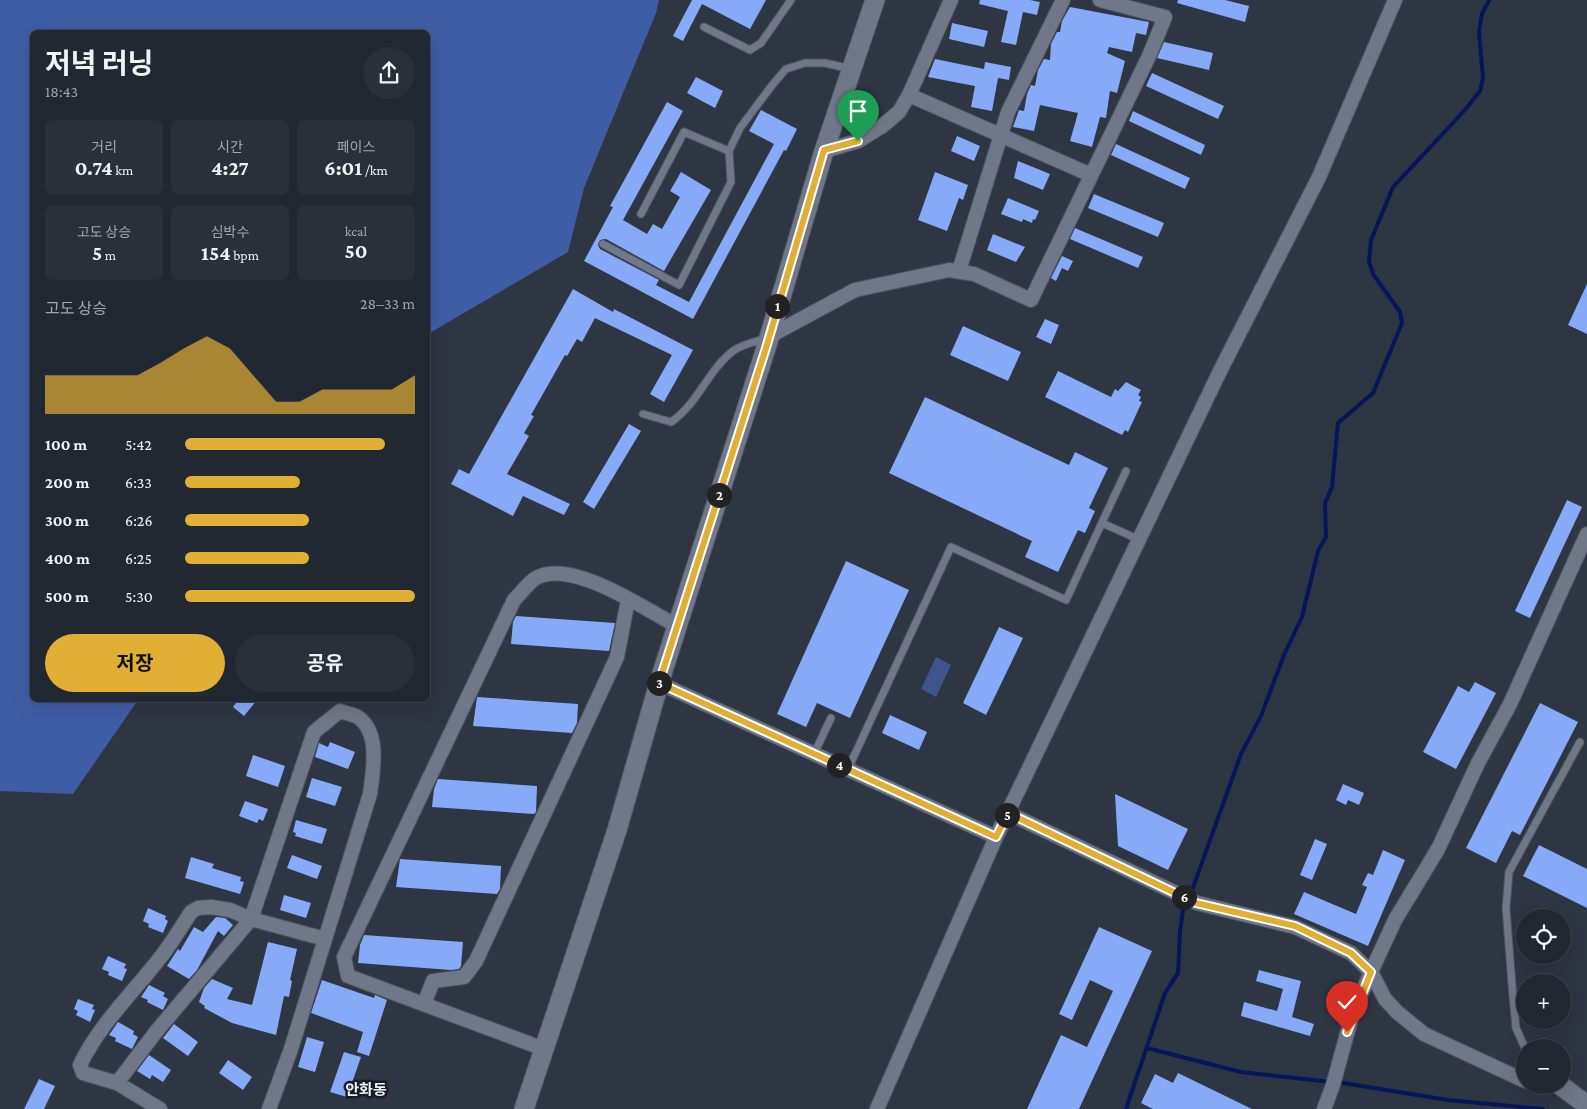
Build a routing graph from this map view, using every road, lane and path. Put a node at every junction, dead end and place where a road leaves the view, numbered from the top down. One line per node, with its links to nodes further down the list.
1 (791, 0): 7 (lane)
2 (875, 0): 8 (street)
3 (951, 0): 9 (street)
4 (1063, 0): 10 (street)
5 (1100, 0): 13 (street)
6 (1395, 0): 22 (street)
7 (704, 27)
8 (852, 69): 11 (street); 12 (lane)
9 (909, 95): 10 (street); 11 (street)
10 (1000, 136): 13 (street); 16 (street)
11 (824, 150): 17 (street)
12 (729, 151): 14 (lane); 15 (lane)
13 (1091, 175): 16 (street)
14 (641, 214)
15 (603, 244)
16 (958, 271): 17 (street)
17 (768, 337): 18 (lane); 24 (street)
18 (643, 414)
19 (1126, 471): 20 (lane)
20 (1102, 523): 22 (lane); 29 (lane)
21 (1587, 534): 34 (street)
22 (1140, 540): 30 (street)
23 (628, 600): 24 (street); 35 (street); 35 (street)
24 (678, 626): 25 (street)
25 (659, 683): 28 (street); 37 (street)
26 (831, 718): 28 (lane)
27 (1580, 742): 36 (lane)
28 (814, 754): 29 (street)
29 (848, 769): 31 (street)
30 (1008, 813): 31 (street); 34 (street)
31 (996, 837): 45 (street)
32 (251, 919): 33 (street); 33 (street); 39 (street); 39 (street)
33 (325, 939): 43 (street)
34 (1371, 972): 38 (street); 46 (street)
35 (424, 1004): 37 (street)
36 (1521, 1039)
37 (544, 1049): 44 (street)
38 (1516, 1077)
39 (117, 1083): 42 (street)
40 (1571, 1093): 41 (street)
41 (1587, 1105)
42 (160, 1109)
43 (268, 1109)
44 (524, 1109)
45 (877, 1109)
46 (1324, 1109)

